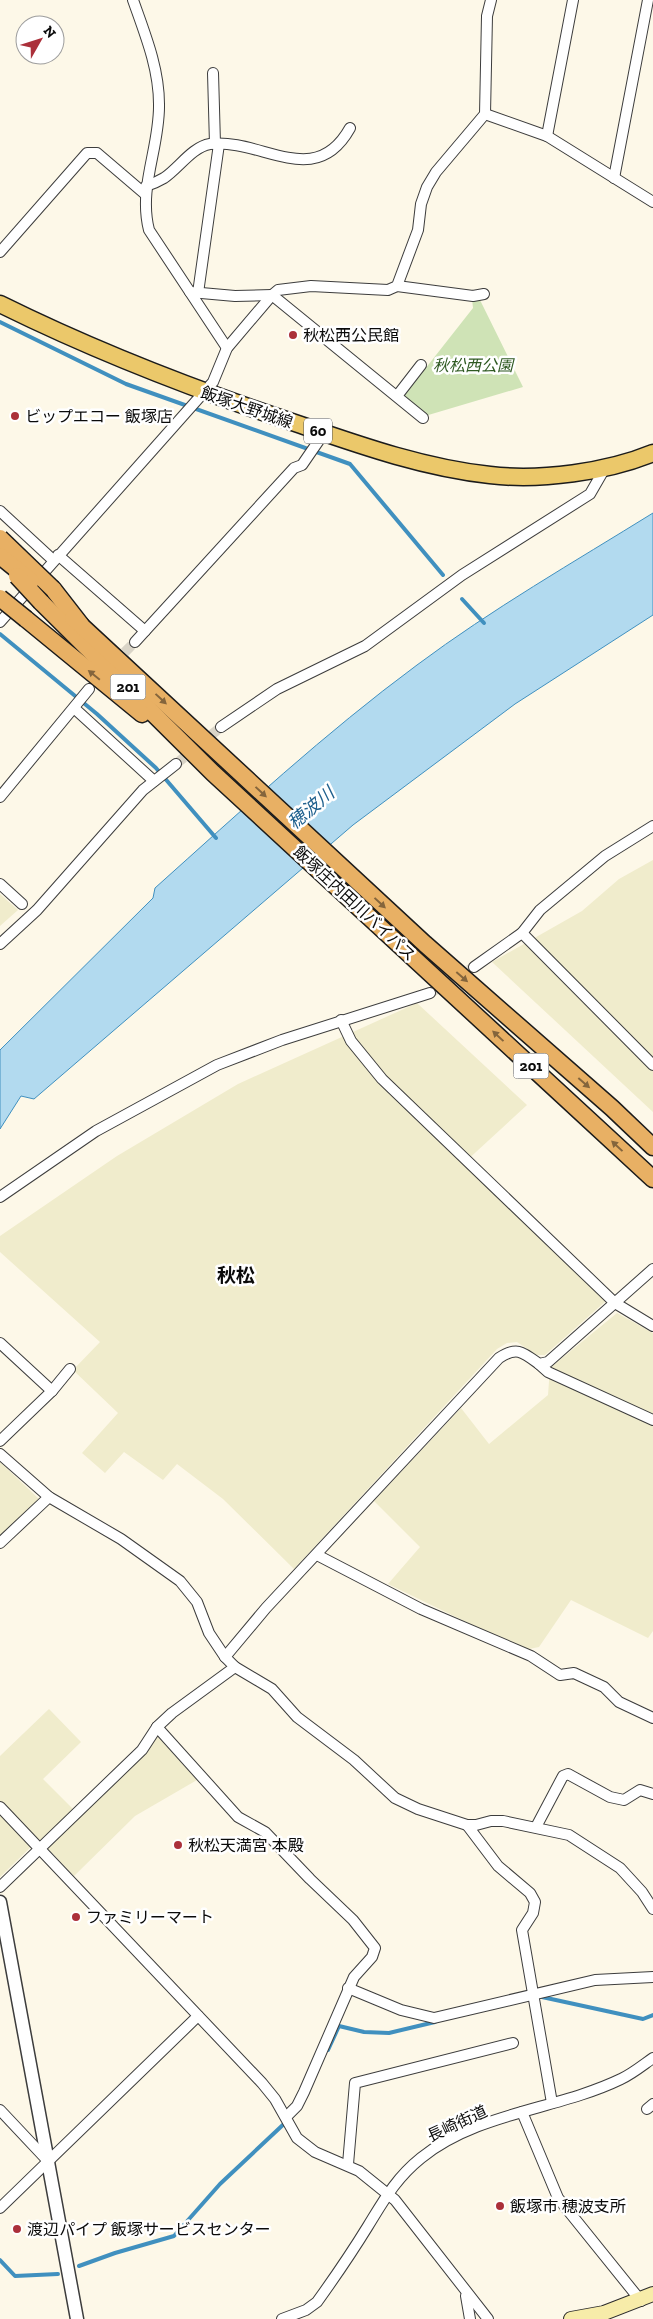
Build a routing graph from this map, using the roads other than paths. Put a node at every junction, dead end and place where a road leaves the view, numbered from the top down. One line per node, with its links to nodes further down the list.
1 (134, 0): 11 (street)
2 (491, 0): 6 (street)
3 (573, 0): 8 (street)
4 (648, 0): 10 (street)
5 (213, 73): 9 (street)
6 (485, 114): 8 (street); 14 (street)
7 (350, 128): 9 (street)
8 (547, 136): 10 (street)
9 (217, 144): 11 (street); 15 (street)
10 (614, 178): 12 (street)
11 (146, 190): 13 (street); 15 (street)
12 (653, 202)
13 (0, 252)
14 (397, 286): 16 (street); 17 (street)
15 (194, 292): 17 (street); 19 (street)
16 (484, 294)
17 (272, 295): 19 (street); 22 (street)
18 (0, 304): 21 (main road, 飯塚大野城線 / 60)
19 (227, 348): 21 (street)
20 (421, 365): 22 (street)
21 (200, 396): 24 (main road, 飯塚大野城線 / 60); 30 (street)
22 (397, 396): 23 (street)
23 (423, 418)
24 (322, 438): 26 (main road, 飯塚大野城線 / 60); 34 (street)
25 (653, 453): 26 (main road, 飯塚大野城線 / 60)
26 (605, 468): 36 (street)
27 (0, 511): 30 (street)
28 (0, 538): 31 (highway, bridge)
29 (0, 557): 31 (highway, 飯塚庄内田川バイパス / 201, bridge)
30 (55, 557): 33 (street); 34 (street)
31 (47, 595): 38 (highway, 飯塚庄内田川バイパス / 201); 50 (highway, 飯塚庄内田川バイパス / 201, one-way to 50)
32 (0, 598): 38 (highway, one-way to 32, bridge)
33 (0, 622)
34 (146, 631): 35 (street)
35 (135, 642)
36 (221, 727)
37 (176, 764): 39 (street)
38 (214, 772): 51 (highway, 飯塚庄内田川バイパス / 201, one-way to 38)
39 (159, 776): 40 (street); 45 (street)
40 (0, 797)
41 (653, 826): 44 (street)
42 (0, 884): 43 (street)
43 (22, 904)
44 (522, 933): 46 (street); 49 (street)
45 (0, 944)
46 (474, 967)
47 (430, 993): 48 (street)
48 (341, 1020): 52 (street); 54 (street)
49 (653, 1065)
50 (653, 1147)
51 (653, 1179)
52 (0, 1197)
53 (653, 1269): 54 (street)
54 (615, 1303): 55 (street); 57 (street)
55 (653, 1326)
56 (0, 1343): 59 (street)
57 (538, 1364): 60 (street); 65 (street)
58 (70, 1369): 59 (street)
59 (52, 1391): 61 (street)
60 (653, 1420)
61 (0, 1441)
62 (0, 1454): 63 (street)
63 (49, 1497): 64 (street); 66 (street)
64 (0, 1543)
65 (317, 1555): 66 (street); 68 (street)
66 (224, 1657): 67 (street)
67 (235, 1667): 69 (street); 72 (street)
68 (653, 1718)
69 (157, 1727): 74 (street); 79 (street)
70 (653, 1794): 73 (street)
71 (0, 1807): 74 (street)
72 (467, 1825): 73 (street); 80 (street)
73 (536, 1827): 77 (street)
74 (39, 1849): 75 (street); 81 (street)
75 (0, 1887)
76 (0, 1902): 88 (street)
77 (653, 1909)
78 (653, 1977): 80 (street)
79 (348, 1988): 80 (street); 87 (street)
80 (533, 1996): 84 (street)
81 (198, 2016): 87 (street); 88 (street)
82 (513, 2043): 89 (street)
83 (653, 2058): 84 (street, 長崎街道)
84 (552, 2102): 86 (street, 長崎街道)
85 (0, 2110): 88 (street)
86 (522, 2112): 90 (street, 長崎街道); 93 (street)
87 (286, 2117): 89 (street)
88 (48, 2160): 91 (street); 94 (street)
89 (348, 2164): 90 (street)
90 (387, 2192): 92 (street); 95 (street, 長崎街道)
91 (0, 2208)
92 (464, 2290): 96 (street); 97 (street)
93 (647, 2298): 98 (main road)
94 (78, 2319)
95 (282, 2319)
96 (470, 2319)
97 (488, 2319)
98 (571, 2319)

